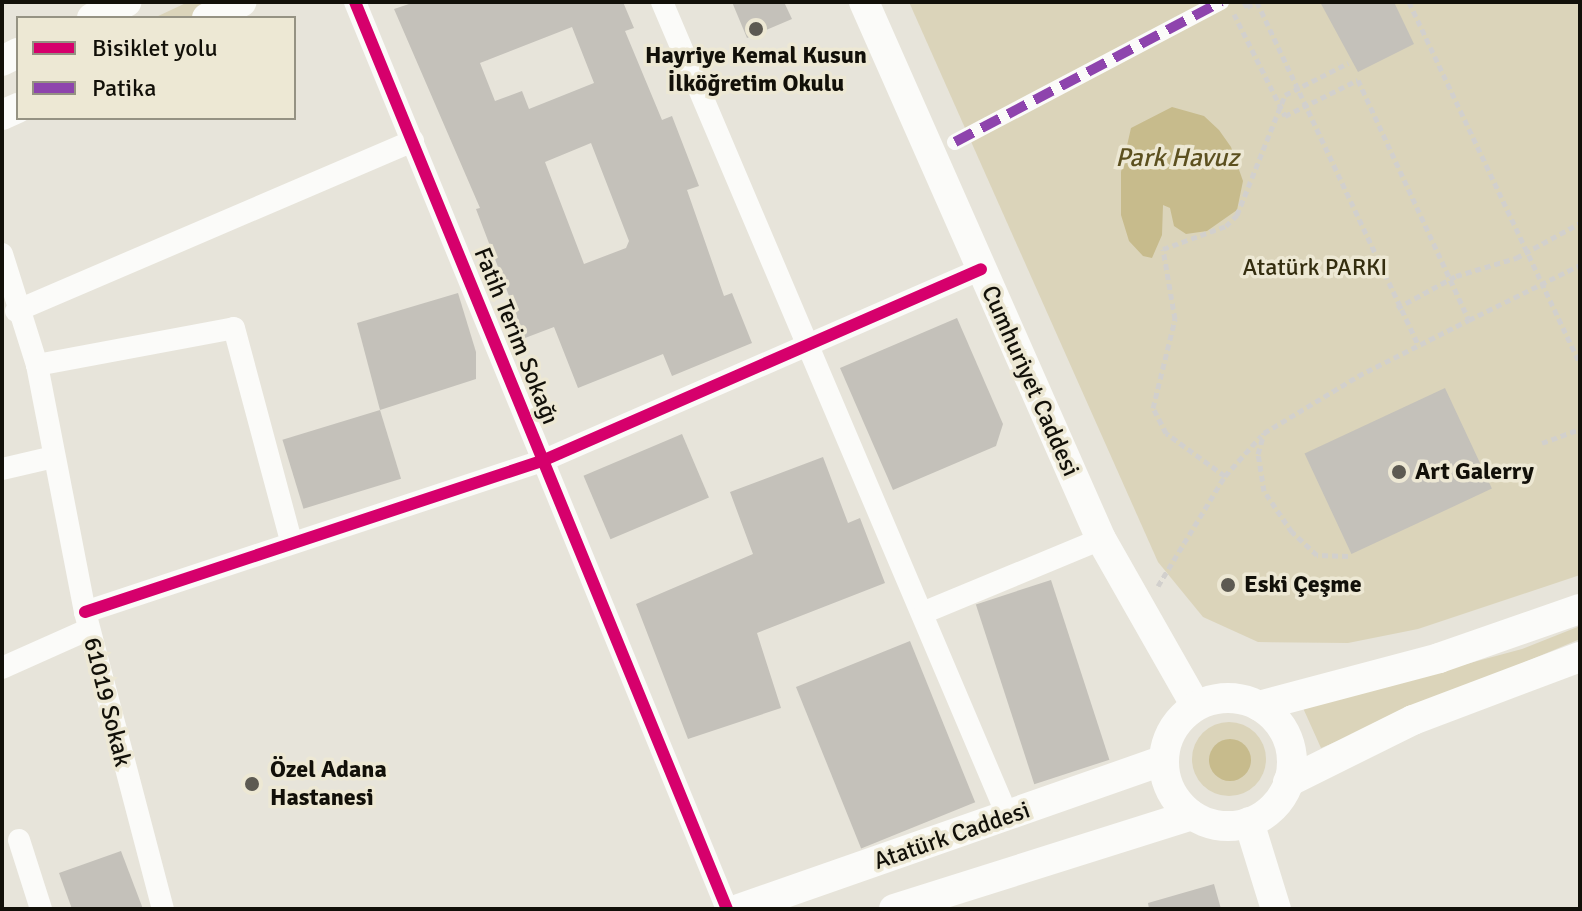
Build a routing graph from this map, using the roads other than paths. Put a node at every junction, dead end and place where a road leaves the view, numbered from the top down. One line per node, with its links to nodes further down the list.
1 (126, 2): 7 (main road)
2 (241, 2): 8 (main road)
3 (355, 2): 9 (street, Fatih Terim Sokağı)
4 (662, 2): 14 (street)
5 (864, 2): 12 (main road, Cumhuriyet Caddesi)
6 (1221, 2): 10 (street)
7 (96, 16)
8 (211, 16)
9 (413, 141): 13 (street); 17 (street, Fatih Terim Sokağı)
10 (955, 142)
11 (2, 254): 13 (street, 61019 Sokak)
12 (981, 269): 14 (street); 19 (main road, Cumhuriyet Caddesi)
13 (16, 311): 15 (street, 61019 Sokak)
14 (808, 344): 17 (street); 22 (street)
15 (37, 365): 16 (street, 61019 Sokak); 20 (street)
16 (54, 457): 18 (street); 23 (street, 61019 Sokak)
17 (542, 461): 20 (street); 36 (street, Fatih Terim Sokağı)
18 (2, 469)
19 (1101, 539): 22 (street); 26 (main road, Cumhuriyet Caddesi)
20 (291, 541): 23 (street)
21 (1580, 609): 27 (main road)
22 (925, 612): 31 (street)
23 (87, 621): 25 (street); 35 (street, 61019 Sokak)
24 (1580, 657): 29 (main road)
25 (2, 668)
26 (1196, 706): 27 (main road); 28 (main road)
27 (1259, 706): 29 (main road)
28 (1164, 760): 30 (main road); 31 (main road, Atatürk Caddesi)
29 (1288, 782): 32 (main road)
30 (1192, 815): 32 (main road); 38 (main road, Atatürk Caddesi)
31 (1008, 817): 37 (main road, Atatürk Caddesi)
32 (1249, 822): 39 (main road)
33 (19, 840): 34 (street)
34 (41, 909)
35 (163, 909)
36 (727, 909)
37 (739, 909)
38 (894, 909)
39 (1276, 909)

